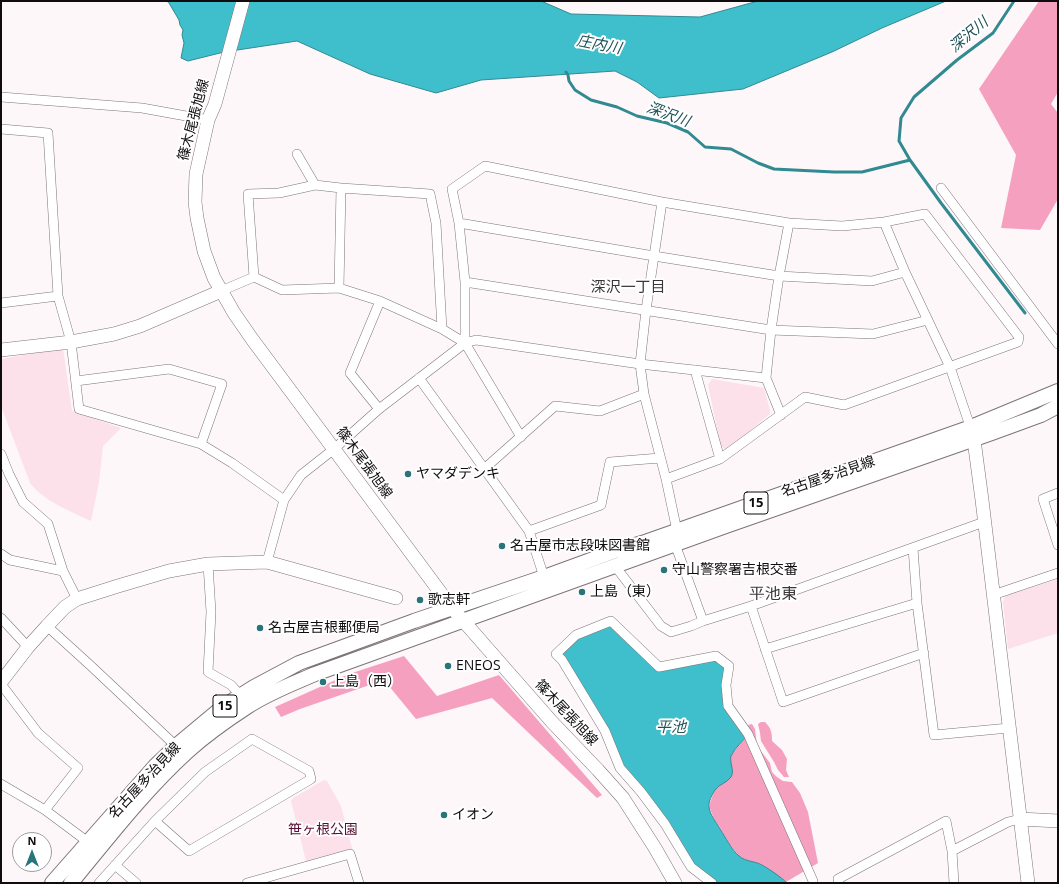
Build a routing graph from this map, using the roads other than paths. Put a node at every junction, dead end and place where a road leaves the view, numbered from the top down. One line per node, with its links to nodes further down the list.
1 (243, 1): 3 (street, 篠木尾張旭線)
2 (1, 97): 3 (street)
3 (208, 120): 19 (street, 篠木尾張旭線)
4 (1, 129): 20 (street)
5 (297, 154): 6 (street)
6 (315, 185): 7 (street); 16 (street)
7 (341, 188): 18 (street); 25 (street)
8 (941, 188): 29 (street)
9 (662, 202): 11 (street); 12 (street); 13 (street)
10 (884, 222): 12 (street); 14 (street); 32 (street)
11 (459, 223): 13 (street); 17 (street)
12 (789, 223): 15 (street)
13 (654, 256): 15 (street); 23 (street)
14 (905, 272): 15 (street); 24 (street)
15 (779, 276): 26 (street)
16 (254, 277): 18 (street); 19 (street)
17 (465, 282): 23 (street); 28 (street)
18 (339, 288): 21 (street)
19 (221, 291): 27 (street); 45 (street, 篠木尾張旭線)
20 (58, 296): 22 (street); 27 (street)
21 (380, 301): 25 (street); 40 (street)
22 (1, 303)
23 (646, 310): 26 (street); 31 (street)
24 (928, 320): 26 (street); 32 (street)
25 (442, 329): 28 (street)
26 (771, 330): 35 (street)
27 (71, 342): 30 (street); 36 (street)
28 (464, 343): 31 (street); 34 (street); 43 (street)
29 (1058, 344)
30 (1, 350)
31 (640, 364): 33 (street); 38 (street)
32 (950, 367): 41 (street); 42 (street)
33 (695, 370): 35 (street); 48 (street)
34 (419, 378): 40 (street); 49 (street)
35 (766, 378): 41 (street)
36 (76, 381): 44 (street); 44 (street)
37 (1058, 390): 42 (main road, 名古屋多治見線 / 15)
38 (644, 394): 43 (street); 47 (street)
39 (1058, 406): 42 (main road, 名古屋多治見線 / 15)
40 (379, 409): 45 (street)
41 (781, 414): 48 (street)
42 (973, 433): 53 (street); 55 (main road, 名古屋多治見線 / 15)
43 (520, 437): 49 (street)
44 (201, 444): 52 (street)
45 (334, 449): 52 (street); 70 (street, 篠木尾張旭線)
46 (1, 454): 62 (street)
47 (660, 458): 50 (street); 54 (street)
48 (720, 459): 50 (street)
49 (484, 469): 54 (street)
50 (666, 479): 55 (street)
51 (1058, 494): 56 (street)
52 (284, 500): 59 (street)
53 (984, 522): 57 (street); 65 (street)
54 (528, 531): 64 (street)
55 (676, 537): 61 (main road, 名古屋多治見線 / 15); 64 (main road, 名古屋多治見線 / 15); 72 (street)
56 (1058, 545)
57 (913, 548): 68 (street); 69 (street)
58 (1, 554): 62 (street)
59 (267, 562): 60 (street); 66 (street)
60 (208, 564): 67 (street); 79 (street)
61 (615, 566): 72 (street); 73 (main road, 名古屋多治見線 / 15)
62 (63, 571): 67 (street)
63 (1058, 573): 65 (street)
64 (544, 577): 70 (main road, 名古屋多治見線 / 15)
65 (993, 595): 80 (street)
66 (396, 598)
67 (77, 599): 74 (street)
68 (917, 603): 76 (street); 77 (street)
69 (751, 606): 72 (street); 76 (street)
70 (452, 608): 73 (street, 篠木尾張旭線); 79 (main road, 名古屋多治見線 / 15)
71 (1, 618): 75 (street)
72 (703, 620)
73 (463, 621): 92 (main road, 名古屋多治見線 / 15); 97 (street, 篠木尾張旭線)
74 (47, 626): 75 (street); 81 (street)
75 (28, 647): 78 (street)
76 (765, 650): 77 (street)
77 (924, 653): 80 (street)
78 (1, 683): 83 (street)
79 (240, 696): 81 (main road, 名古屋多治見線 / 15)
80 (1009, 728): 84 (street)
81 (176, 746): 87 (main road, 名古屋多治見線 / 15)
82 (1, 784): 83 (street)
83 (45, 810): 87 (street)
84 (1020, 819): 86 (street); 88 (street); 101 (street)
85 (155, 821): 85 (street); 89 (street)
86 (1058, 821)
87 (88, 842): 91 (main road, 名古屋多治見線 / 15)
88 (952, 851): 99 (street); 100 (street)
89 (114, 865): 93 (street); 94 (street)
90 (813, 881): 98 (street)
91 (52, 883)
92 (71, 883)
93 (99, 883)
94 (136, 883)
95 (247, 883): 96 (street)
96 (359, 883)
97 (675, 883)
98 (712, 883)
99 (839, 883)
100 (954, 883)
101 (1028, 883)

